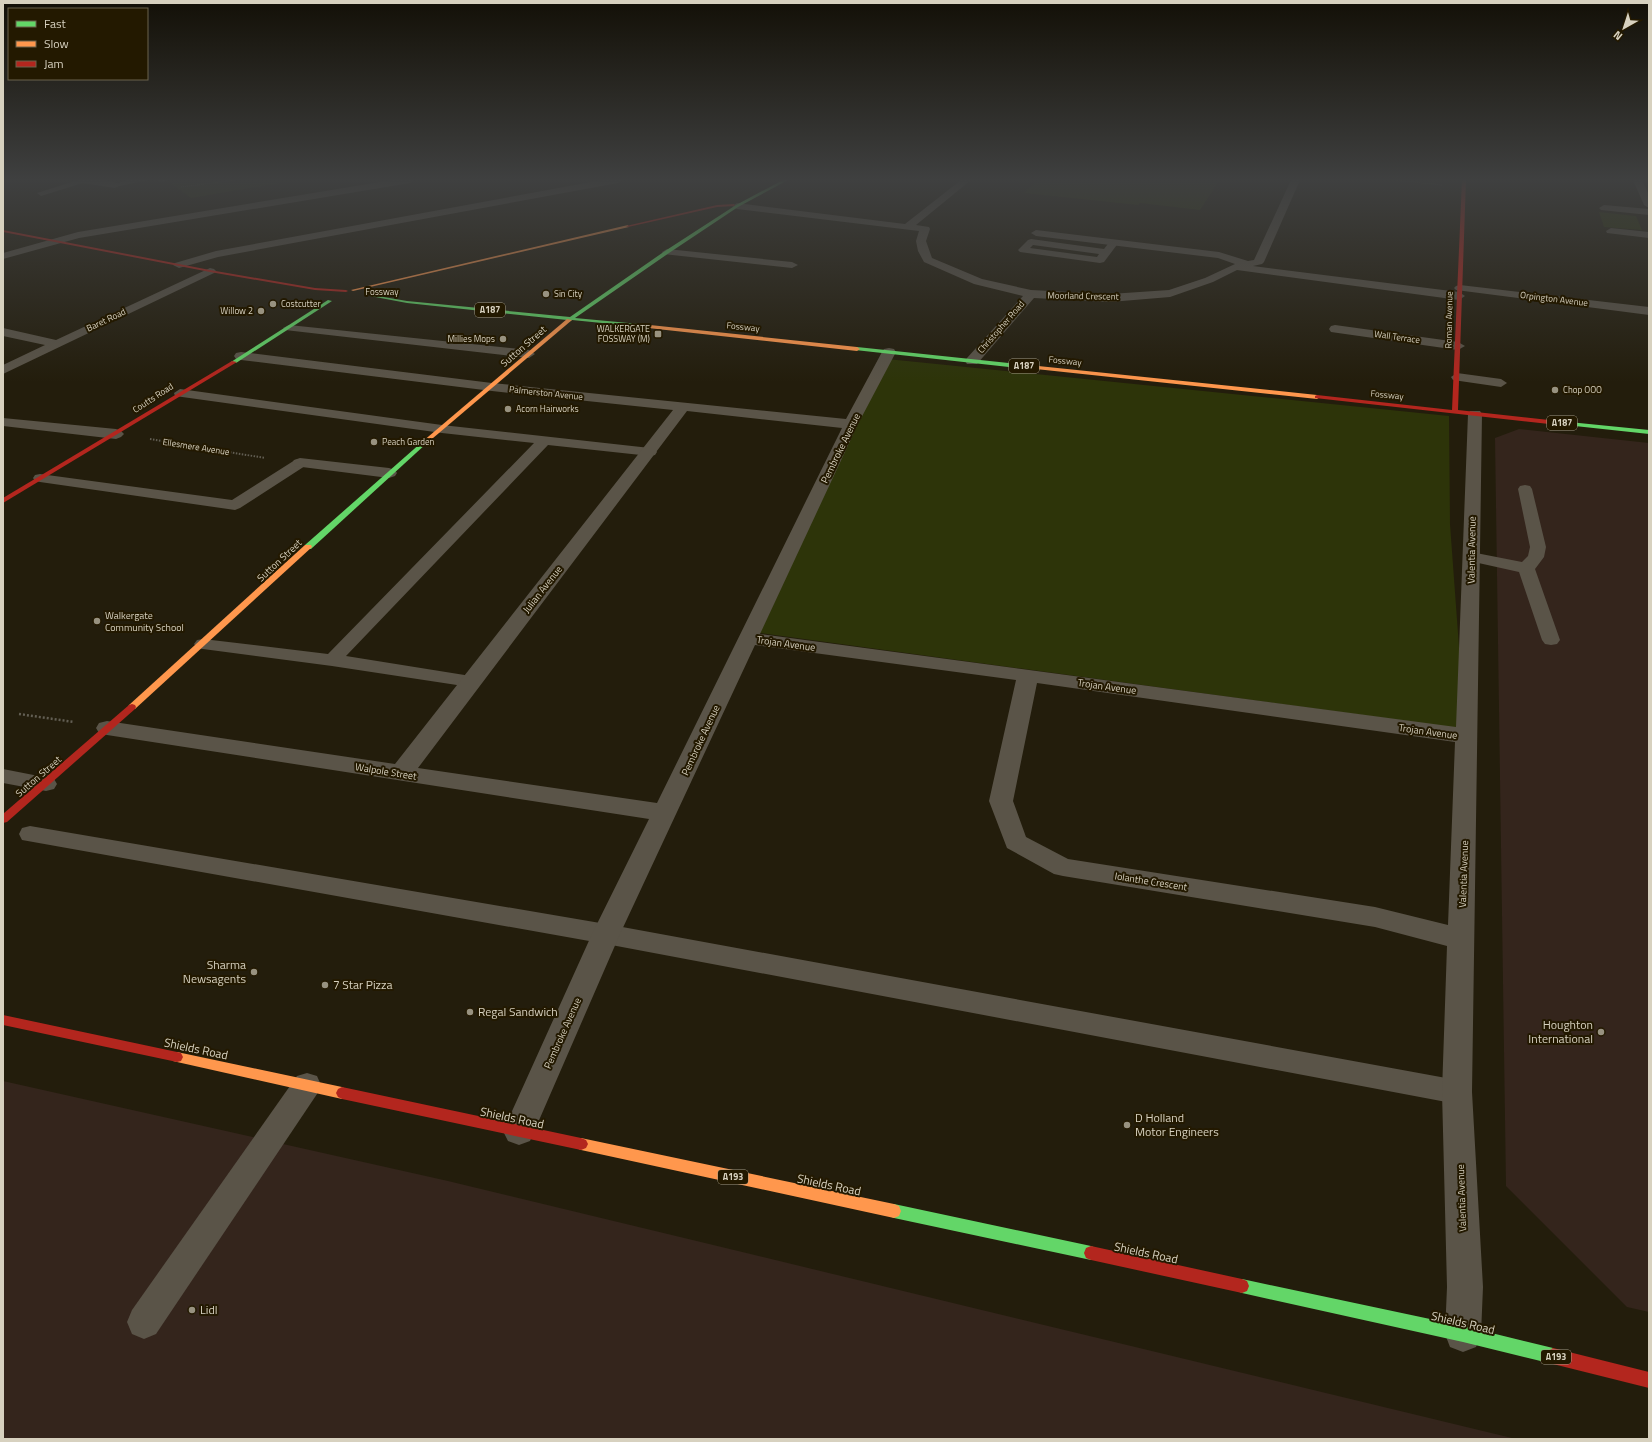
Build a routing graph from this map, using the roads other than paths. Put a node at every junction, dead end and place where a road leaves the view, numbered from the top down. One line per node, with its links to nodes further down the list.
1 (36, 247): 15 (street)
2 (84, 247): 16 (street)
3 (252, 247): 16 (street)
4 (542, 247): 20 (street)
5 (673, 247): 13 (street, Sutton Street)
6 (922, 247): 25 (street, Moorland Crescent)
7 (1026, 247): 14 (lane)
8 (1071, 247): 14 (lane)
9 (1110, 247): 14 (lane)
10 (1157, 247): 18 (street)
11 (1265, 247): 18 (street, Moorland Crescent)
12 (1461, 247): 23 (street, Roman Avenue)
13 (666, 252): 17 (street); 30 (street, Sutton Street)
14 (1106, 252)
15 (3, 256)
16 (179, 265): 19 (street)
17 (792, 265)
18 (1239, 265): 23 (street); 25 (street, Moorland Crescent)
19 (210, 271): 21 (street); 34 (street, Baret Road)
20 (394, 282): 22 (street); 24 (street)
21 (315, 289): 22 (street); 26 (street)
22 (349, 290): 24 (street, Fossway); 26 (street, Coutts Road)
23 (1459, 292): 28 (street, Orpington Avenue); 35 (street, Roman Avenue)
24 (372, 294): 27 (street, Fossway / A187); 27 (street, Fossway / A187)
25 (1031, 294): 39 (street, Christopher Road)
26 (329, 300): 29 (street, Coutts Road); 29 (street, Coutts Road)
27 (407, 302): 30 (street, Fossway / A187)
28 (1649, 311)
29 (314, 312): 31 (street, Coutts Road)
30 (572, 318): 36 (street, Fossway / A187); 37 (street, Sutton Street)
31 (289, 328): 37 (lane); 38 (street, Coutts Road)
32 (1335, 329): 35 (street, Wall Terrace)
33 (3, 332): 34 (street)
34 (57, 344): 40 (street, Baret Road)
35 (1458, 346): 41 (street, Roman Avenue)
36 (889, 352): 39 (street, Fossway / A187); 48 (street, Pembroke Avenue)
37 (529, 354): 43 (street, Sutton Street)
38 (241, 356): 43 (street, Palmerston Avenue); 44 (street, Coutts Road)
39 (972, 361): 46 (street, Fossway / A187)
40 (3, 370)
41 (1457, 377): 42 (lane); 46 (street, Roman Avenue)
42 (1501, 383)
43 (492, 388): 45 (street, Palmerston Avenue); 49 (street, Sutton Street)
44 (180, 393): 49 (lane); 51 (street, Coutts Road)
45 (684, 406): 48 (street, Palmerston Avenue); 53 (street, Julian Avenue)
46 (1465, 413): 50 (street, Fossway / A187); 59 (street, Valentia Avenue)
47 (3, 422): 51 (street)
48 (851, 424): 61 (street, Pembroke Avenue)
49 (442, 429): 52 (lane); 55 (street, Sutton Street)
50 (1649, 432)
51 (116, 434): 56 (street, Coutts Road)
52 (543, 442): 53 (lane); 64 (lane)
53 (650, 452): 66 (street, Julian Avenue)
54 (300, 463): 55 (street); 56 (lane)
55 (389, 474): 63 (street, Sutton Street)
56 (40, 478): 58 (street, Coutts Road)
57 (1525, 489): 60 (lane)
58 (3, 501)
59 (1471, 557): 60 (lane); 68 (street, Valentia Avenue)
60 (1526, 568): 62 (lane)
61 (747, 638): 65 (street, Trojan Avenue); 72 (street, Pembroke Avenue)
62 (1550, 640)
63 (203, 644): 64 (lane); 67 (street, Sutton Street)
64 (332, 660): 66 (lane)
65 (1028, 675): 68 (street, Trojan Avenue); 76 (street, Iolanthe Crescent)
66 (470, 681): 69 (street, Julian Avenue)
67 (107, 728): 69 (street, Walpole Street); 71 (street, Sutton Street)
68 (1466, 736): 76 (street, Valentia Avenue)
69 (401, 773): 72 (street, Walpole Street)
70 (3, 776): 71 (lane)
71 (46, 784): 73 (street, Sutton Street)
72 (665, 813): 75 (street, Pembroke Avenue)
73 (3, 820)
74 (30, 834): 75 (lane)
75 (606, 934): 79 (lane); 80 (street, Pembroke Avenue)
76 (1461, 939): 79 (street, Valentia Avenue)
77 (3, 1020): 78 (street, Shields Road / A193)
78 (307, 1085): 80 (street, Shields Road / A193); 81 (lane)
79 (1457, 1092): 82 (street, Valentia Avenue)
80 (519, 1132): 82 (street, Shields Road / A193)
81 (144, 1322)
82 (1463, 1334): 83 (street, Shields Road / A193)
83 (1649, 1380)

